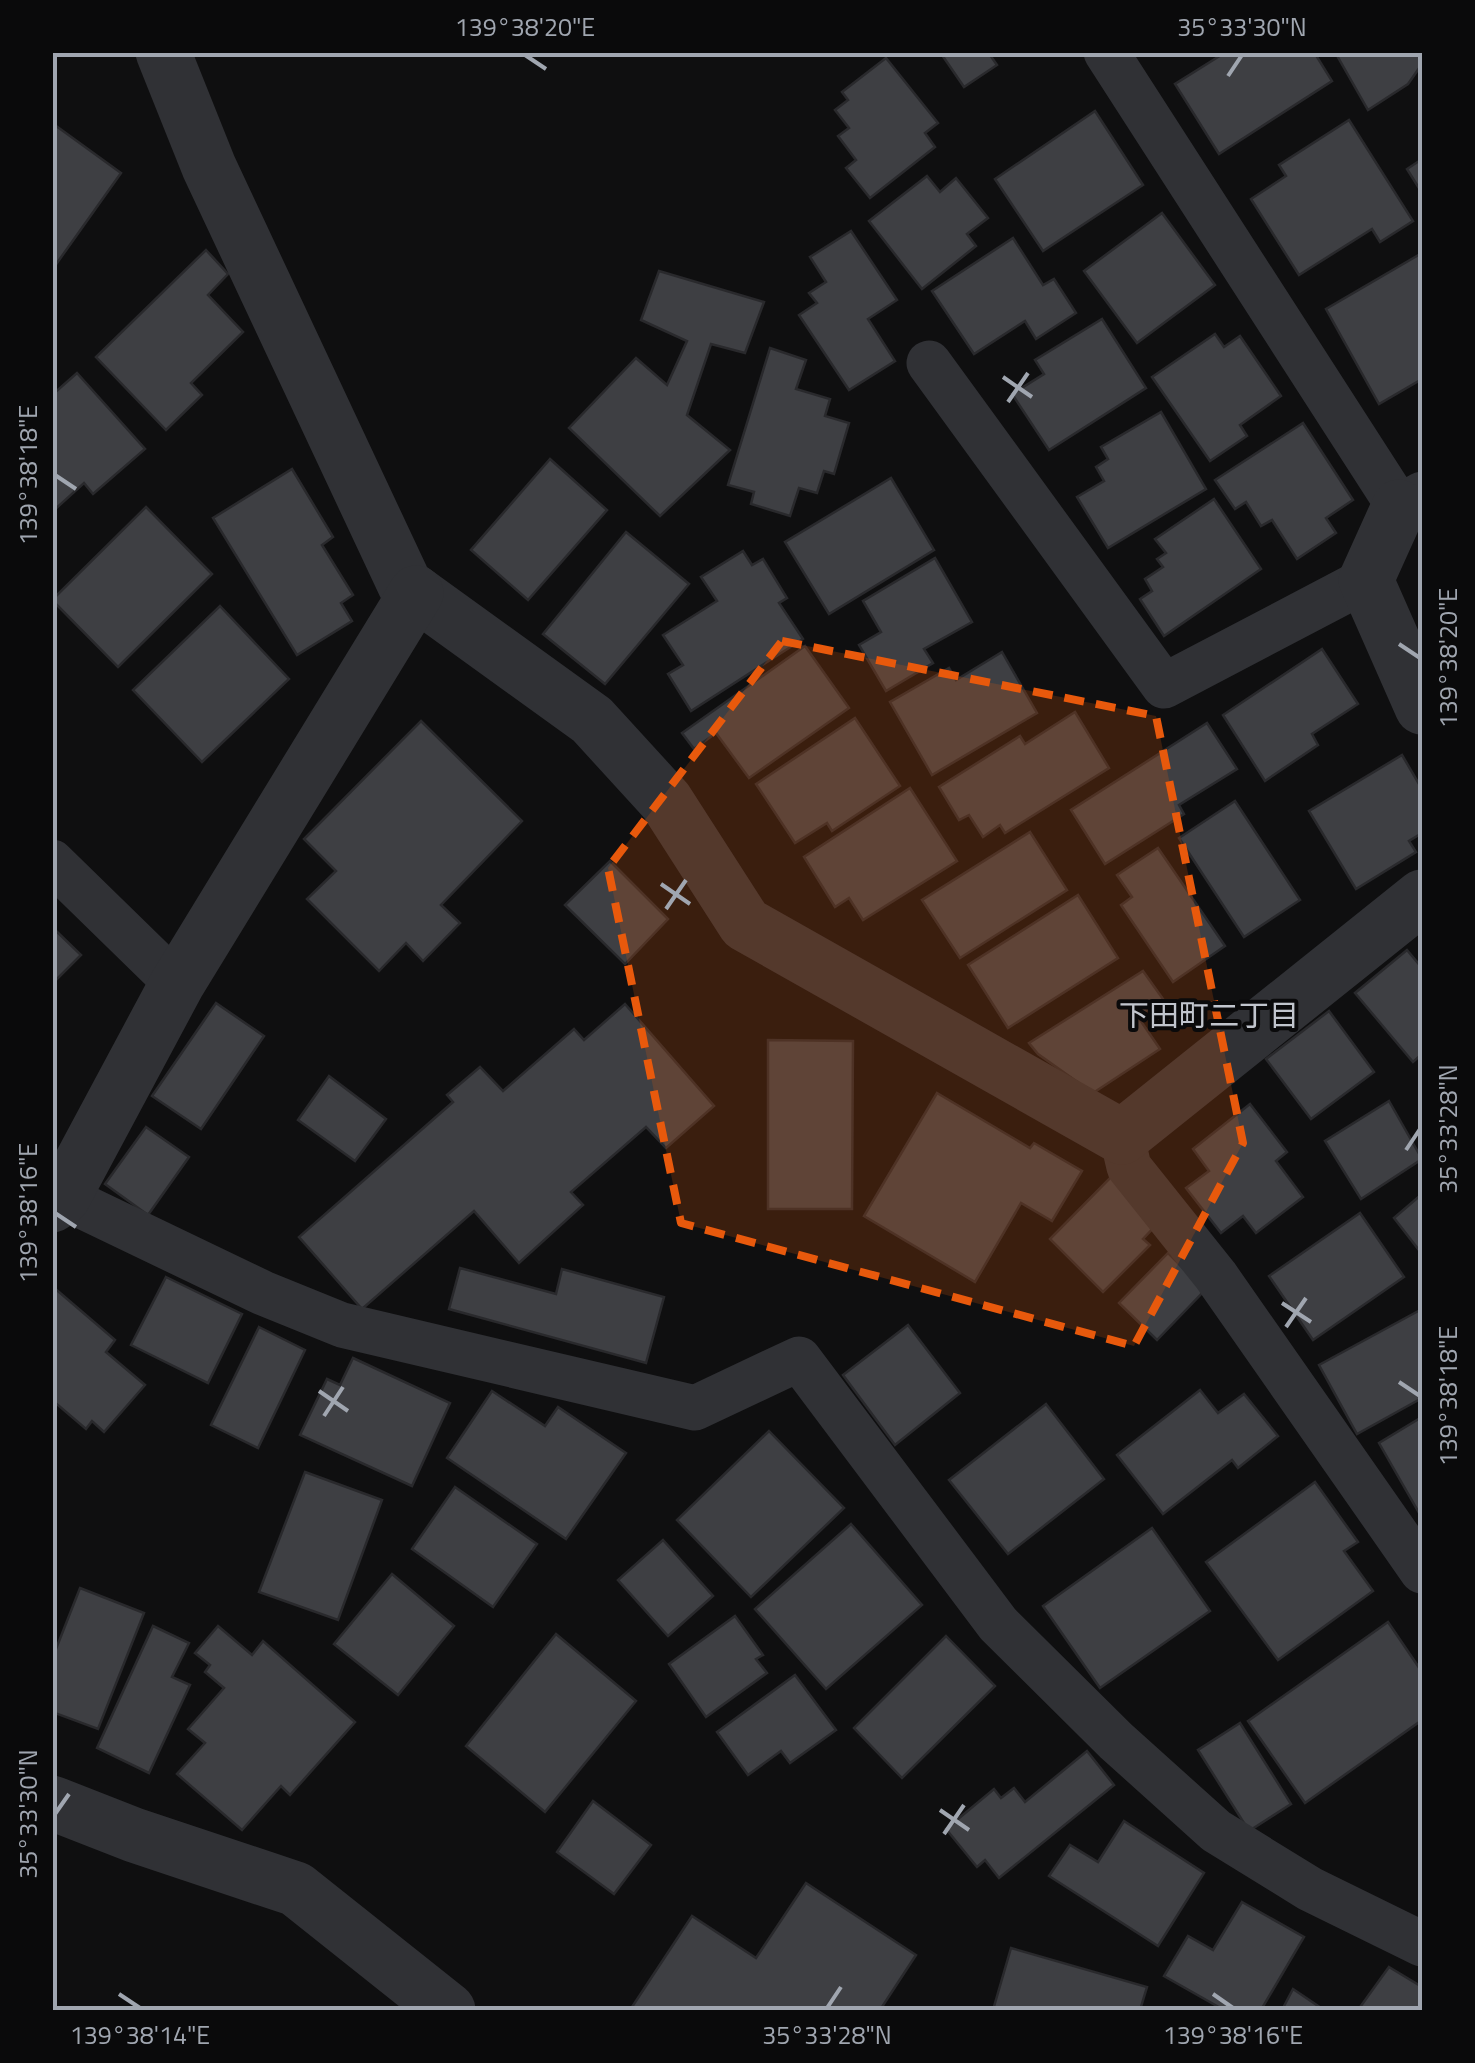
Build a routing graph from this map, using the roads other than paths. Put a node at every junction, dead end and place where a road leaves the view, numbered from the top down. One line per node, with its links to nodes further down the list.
1 (164, 52): 6 (street)
2 (1106, 52): 4 (lane)
3 (929, 363): 5 (lane)
4 (1411, 500): 5 (street)
5 (1366, 580): 7 (street)
6 (416, 593): 10 (street); 11 (street)
7 (1422, 707)
8 (52, 862): 10 (lane)
9 (1422, 898): 11 (street)
10 (177, 984): 12 (street)
11 (1122, 1137): 13 (lane)
12 (58, 1201): 15 (lane)
13 (1422, 1572)
14 (52, 1803): 16 (street)
15 (1422, 1944)
16 (448, 2010)

